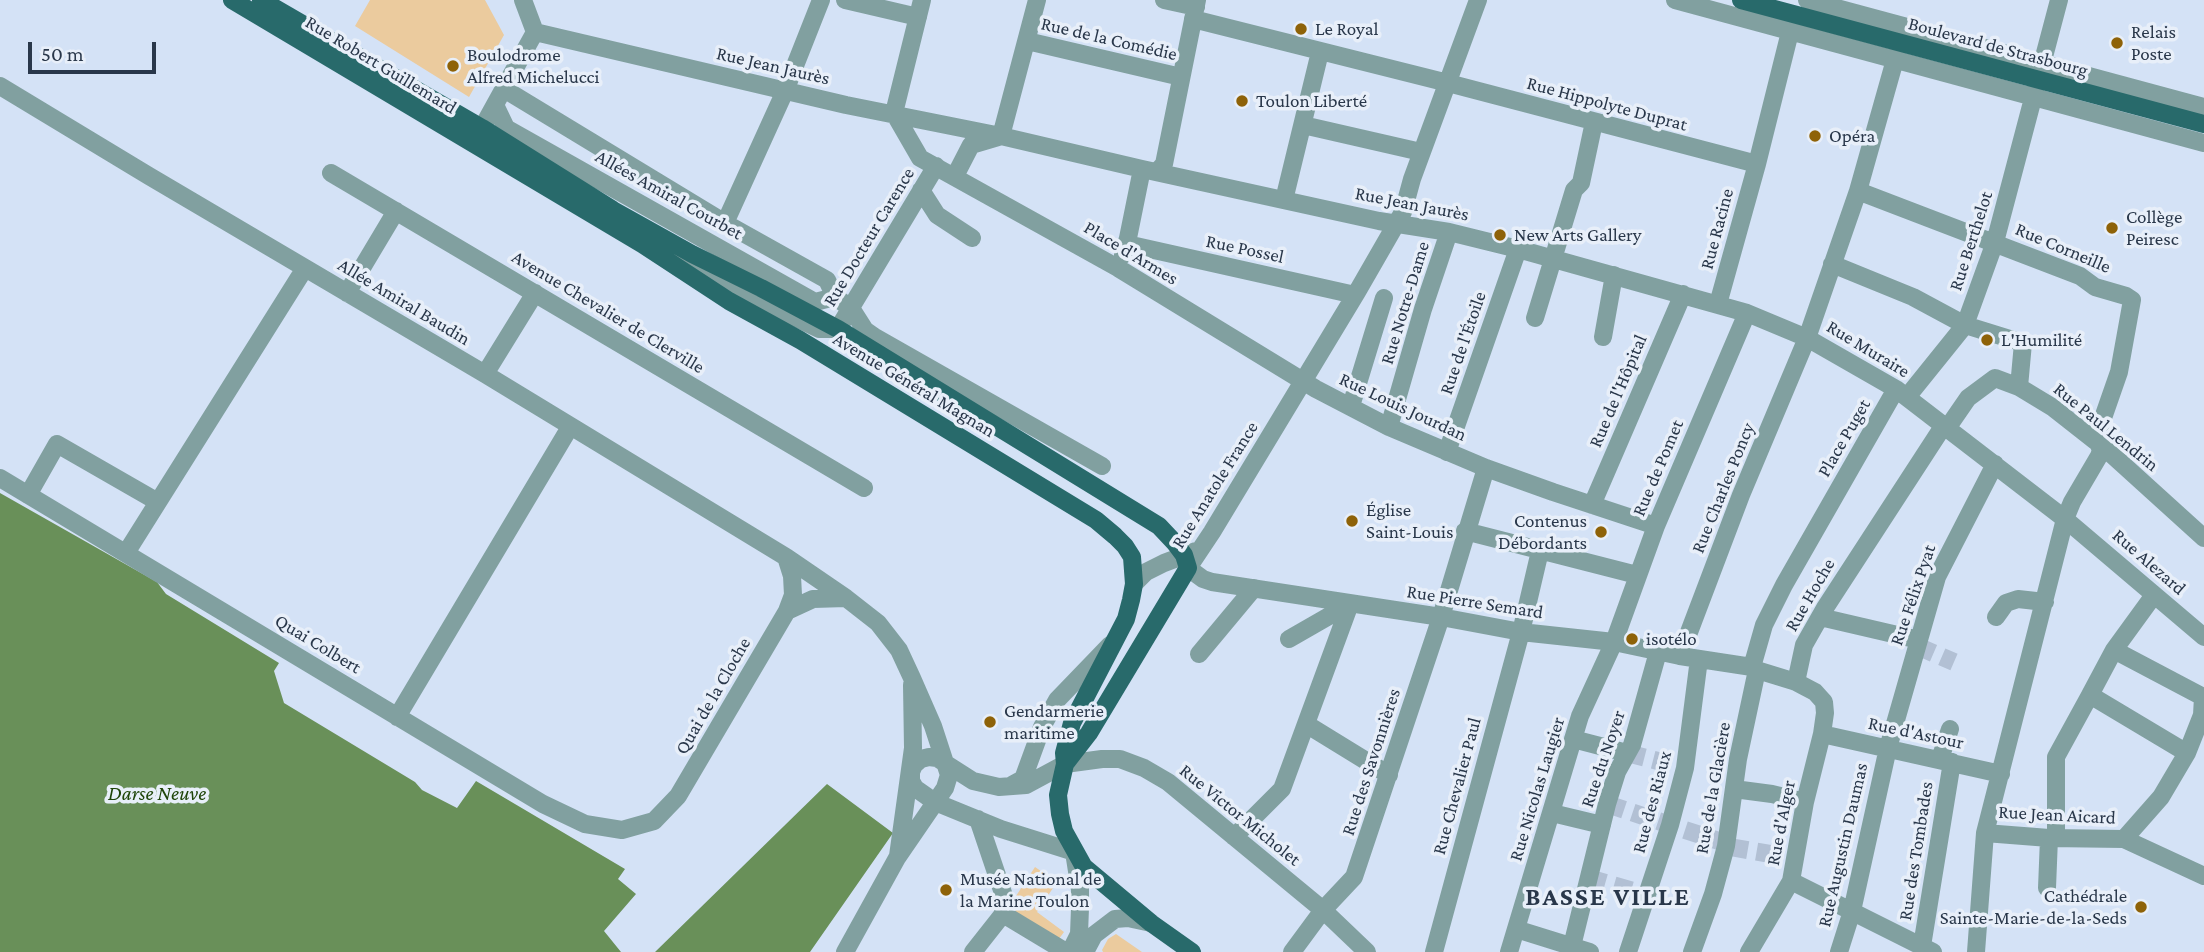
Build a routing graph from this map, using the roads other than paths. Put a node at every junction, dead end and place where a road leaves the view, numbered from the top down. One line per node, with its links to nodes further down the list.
1 (232, 0): 25 (main road, Rue Robert Guillemard)
2 (261, 0): 33 (main road, Rue Robert Guillemard)
3 (523, 0): 17 (street)
4 (821, 0): 26 (street)
5 (845, 0): 13 (street)
6 (1037, 0): 18 (street)
7 (1164, 0): 14 (street, Rue Hippolyte Duprat)
8 (1478, 0): 23 (street, Rue Anatole France)
9 (1675, 0): 16 (street)
10 (1741, 0): 16 (main road, Boulevard de Strasbourg)
11 (1807, 0): 15 (street)
12 (2059, 0): 22 (street, Rue Berthelot)
13 (920, 8): 29 (street)
14 (1195, 9): 20 (street, Rue Hippolyte Duprat); 21 (street)
15 (1850, 13): 16 (main road, Boulevard de Strasbourg); 19 (main road, Boulevard de Strasbourg); 22 (street)
16 (1792, 22): 19 (street); 38 (street, Rue Racine)
17 (536, 32): 26 (street, Rue Jean Jaurès); 27 (street)
18 (1027, 41): 21 (street, Rue de la Comédie); 34 (street)
19 (1898, 51): 22 (main road, Boulevard de Strasbourg); 45 (street, Rue Charles Poncy)
20 (1320, 52): 23 (street, Rue Hippolyte Duprat); 32 (street)
21 (1181, 77): 41 (street)
22 (2039, 80): 28 (street); 31 (main road, Boulevard de Strasbourg); 35 (street); 52 (street, Rue Berthelot)
23 (1448, 83): 30 (street, Rue Hippolyte Duprat); 37 (street, Rue Anatole France)
24 (0, 86): 58 (street, Allée Amiral Baudin)
25 (380, 88): 33 (street); 36 (main road, Rue Robert Guillemard)
26 (785, 90): 29 (street, Rue Jean Jaurès); 48 (street)
27 (500, 97): 33 (street); 48 (street, Allées Amiral Courbet); 65 (street, Allées Amiral Courbet)
28 (2204, 107)
29 (894, 113): 34 (street, Rue Jean Jaurès); 39 (street, Place d'Armes)
30 (1594, 122): 38 (street, Rue Hippolyte Duprat); 57 (street)
31 (2204, 124)
32 (1303, 125): 37 (street); 46 (street)
33 (482, 128): 40 (street); 72 (main road, Avenue Général Magnan)
34 (1001, 136): 41 (street, Rue Jean Jaurès); 43 (street)
35 (2204, 143)
36 (473, 144): 40 (main road, Avenue Général Magnan)
37 (1421, 152): 49 (street, Rue Anatole France)
38 (1757, 164): 67 (street, Rue Racine)
39 (936, 166): 43 (street, Place d'Armes); 44 (street, Rue Docteur Carence)
40 (514, 169): 53 (main road, Avenue Général Magnan)
41 (1150, 171): 46 (street, Rue Jean Jaurès); 54 (street)
42 (331, 173): 47 (street, Avenue Chevalier de Clerville)
43 (955, 176): 59 (street, Place d'Armes)
44 (921, 190): 51 (street); 68 (street, Rue Docteur Carence)
45 (1858, 191): 52 (street, Rue Corneille); 56 (street, Rue Charles Poncy)
46 (1284, 200): 49 (street, Rue Jean Jaurès)
47 (396, 212): 61 (street); 62 (street, Avenue Chevalier de Clerville)
48 (725, 223): 65 (street, Allées Amiral Courbet)
49 (1396, 224): 50 (street, Rue Jean Jaurès); 64 (street, Rue Anatole France)
50 (1449, 232): 55 (street, Rue Jean Jaurès); 82 (street, Rue Notre-Dame)
51 (972, 237)
52 (1995, 242): 71 (street, Rue Berthelot); 83 (street, Rue Corneille)
53 (642, 244): 72 (street, Avenue Général Magnan); 102 (main road, Avenue Général Magnan)
54 (1127, 244): 59 (street); 64 (street, Rue Possel)
55 (1518, 249): 57 (street, Rue Jean Jaurès); 84 (street, Rue de l'Étoile)
56 (1834, 258): 71 (street); 74 (street, Rue Charles Poncy)
57 (1553, 260): 60 (street, Rue Jean Jaurès); 70 (street)
58 (305, 268): 61 (street, Allée Amiral Baudin); 91 (street)
59 (1118, 268): 76 (street, Place d'Armes)
60 (1614, 275): 63 (street, Rue Jean Jaurès); 73 (street)
61 (348, 293): 75 (street, Allée Amiral Baudin)
62 (535, 293): 75 (street); 89 (street, Avenue Chevalier de Clerville)
63 (1683, 294): 67 (street, Rue Jean Jaurès); 92 (street, Rue de l'Hôpital)
64 (1355, 295): 76 (street, Rue Anatole France)
65 (835, 297): 68 (street, Allées Amiral Courbet)
66 (1384, 299): 79 (street)
67 (1718, 304): 69 (street, Rue Jean Jaurès)
68 (850, 307): 72 (street, Rue Docteur Carence); 86 (street, Allées Amiral Courbet)
69 (1747, 313): 74 (street, Rue Jean Jaurès); 94 (street, Rue de Pomet)
70 (1535, 318)
71 (1965, 324): 77 (street); 78 (street, Rue Berthelot)
72 (838, 329): 100 (main road, Avenue Général Magnan)
73 (1603, 337)
74 (1807, 338): 78 (street, Rue Muraire); 121 (street, Rue Charles Poncy)
75 (485, 374): 81 (street, Allée Amiral Baudin)
76 (1303, 381): 79 (street, Rue Louis Jourdan); 100 (street, Rue Anatole France)
77 (2019, 387): 80 (street, Rue Paul Lendrin); 83 (street, Rue Paul Lendrin)
78 (1902, 393): 80 (street, Rue Muraire); 123 (street, Place Puget)
79 (1351, 406): 82 (street, Rue Louis Jourdan)
80 (1946, 426): 85 (street, Rue Muraire); 110 (street, Rue Hoche)
81 (569, 427): 99 (street, Allée Amiral Baudin); 127 (street)
82 (1390, 427): 84 (street, Rue Louis Jourdan)
83 (2099, 443): 93 (street); 96 (street, Rue Paul Lendrin)
84 (1447, 452): 87 (street, Rue Louis Jourdan)
85 (1995, 464): 93 (street, Rue Alezard); 116 (street, Rue Félix Pyat)
86 (1102, 466)
87 (1486, 468): 92 (street, Rue Louis Jourdan); 95 (street, Rue des Savonnières)
88 (0, 478): 90 (street, Quai Colbert)
89 (864, 488)
90 (28, 495): 91 (street); 98 (street, Quai Colbert)
91 (158, 502): 98 (street)
92 (1592, 505): 94 (street, Rue Louis Jourdan)
93 (2065, 519): 104 (street, Rue Alezard); 106 (street)
94 (1656, 526): 101 (street, Rue de Pomet)
95 (1465, 531): 97 (street); 109 (street, Rue des Savonnières)
96 (2204, 538)
97 (1539, 551): 101 (street); 112 (street, Rue Chevalier Paul)
98 (126, 553): 127 (street, Quai Colbert)
99 (786, 557): 105 (street, Allée Amiral Baudin); 108 (street)
100 (1186, 562): 102 (street); 103 (street, Rue Pierre Semard); 137 (main road, Rue Anatole France)
101 (1637, 575): 117 (street, Rue de Pomet)
102 (1134, 584): 115 (main road, Avenue Général Magnan)
103 (1254, 588): 107 (street, Rue Pierre Semard); 120 (street)
104 (2154, 595): 113 (street, Rue Alezard); 118 (street)
105 (846, 598): 108 (street); 124 (street, Allée Amiral Baudin)
106 (2045, 602): 111 (street); 139 (street)
107 (1350, 604): 109 (street, Rue Pierre Semard); 114 (street); 128 (street)
108 (787, 611): 148 (street, Quai de la Cloche)
109 (1441, 617): 112 (street, Rue Pierre Semard); 140 (street, Rue des Savonnières)
110 (1820, 617): 116 (street); 125 (street, Rue Hoche)
111 (1996, 617)
112 (1521, 632): 117 (street, Rue Pierre Semard); 172 (street, Rue Chevalier Paul)
113 (2204, 637)
114 (1289, 639)
115 (1115, 640): 137 (main road, Avenue Général Magnan); 141 (street)
116 (1919, 640): 132 (street, Rue Félix Pyat)
117 (1614, 642): 119 (street, Rue Pierre Semard); 131 (street, Rue Nicolas Laugier)
118 (2114, 650): 126 (street); 134 (street)
119 (1658, 652): 121 (street, Rue Pierre Semard); 133 (street, Rue du Noyer)
120 (1199, 654)
121 (1680, 656): 122 (street, Rue Pierre Semard)
122 (1699, 659): 123 (street, Rue Pierre Semard); 174 (street, Rue des Riaux)
123 (1755, 668): 125 (street, Rue Pierre Semard); 142 (street, Rue de la Glacière)
124 (912, 678): 136 (street, Allée Amiral Baudin); 138 (street)
125 (1796, 682): 130 (street, Rue d'Alger)
126 (2090, 695): 134 (street); 151 (street)
127 (397, 717): 148 (street, Quai Colbert)
128 (1306, 724): 140 (street); 150 (street)
129 (1950, 729): 135 (street, Rue des Tombades)
130 (1822, 734): 132 (street, Rue d'Astour); 144 (street, Rue d'Alger)
131 (1573, 739): 133 (street); 145 (street, Rue Nicolas Laugier)
132 (1888, 748): 135 (street, Rue d'Astour); 159 (street, Rue Augustin Daumas)
133 (1627, 753): 147 (street, Rue du Noyer)
134 (2187, 753): 152 (street)
135 (1946, 760): 139 (street, Rue d'Astour); 163 (street, Rue des Tombades)
136 (944, 763): 138 (street); 141 (street); 143 (street)
137 (1065, 764): 141 (street); 150 (street, Rue Victor Micholet); 153 (main road, Avenue Général Magnan)
138 (911, 772): 143 (street); 154 (street)
139 (2001, 774): 149 (street)
140 (1389, 775): 158 (street, Rue des Savonnières)
141 (1009, 787)
142 (1734, 789): 144 (street); 175 (street, Rue de la Glacière)
143 (934, 794): 146 (street); 154 (street)
144 (1805, 802): 156 (street, Rue d'Alger)
145 (1552, 813): 147 (street); 162 (street, Rue Nicolas Laugier)
146 (971, 817): 153 (street); 160 (street)
147 (1602, 825): 164 (street, Rue du Noyer)
148 (622, 830)
149 (1985, 832): 151 (street, Rue Jean Aicard); 178 (street)
150 (1234, 837): 158 (street, Rue Victor Micholet)
151 (2052, 838): 152 (street, Rue Jean Aicard); 157 (street)
152 (2124, 839): 155 (street, Rue Jean Aicard)
153 (1074, 852): 161 (main road, Avenue Général Magnan); 167 (street)
154 (897, 858): 165 (street)
155 (2204, 876)
156 (1791, 881): 159 (street); 176 (street, Rue d'Alger)
157 (2047, 888)
158 (1324, 910): 170 (street, Rue des Savonnières); 171 (street, Rue Victor Micholet)
159 (1852, 911): 163 (street); 177 (street, Rue Augustin Daumas)
160 (1003, 914): 166 (street); 167 (street)
161 (1151, 923): 168 (street); 169 (main road, Avenue Général Magnan)
162 (1517, 929): 164 (street, Rue du Noyer); 173 (street, Rue Nicolas Laugier)
163 (1928, 949)
164 (1583, 950)
165 (845, 952)
166 (973, 952)
167 (1068, 952)
168 (1085, 952)
169 (1192, 952)
170 (1292, 952)
171 (1367, 952)
172 (1434, 952)
173 (1509, 952)
174 (1628, 952)
175 (1692, 952)
176 (1749, 952)
177 (1839, 952)
178 (1976, 952)

